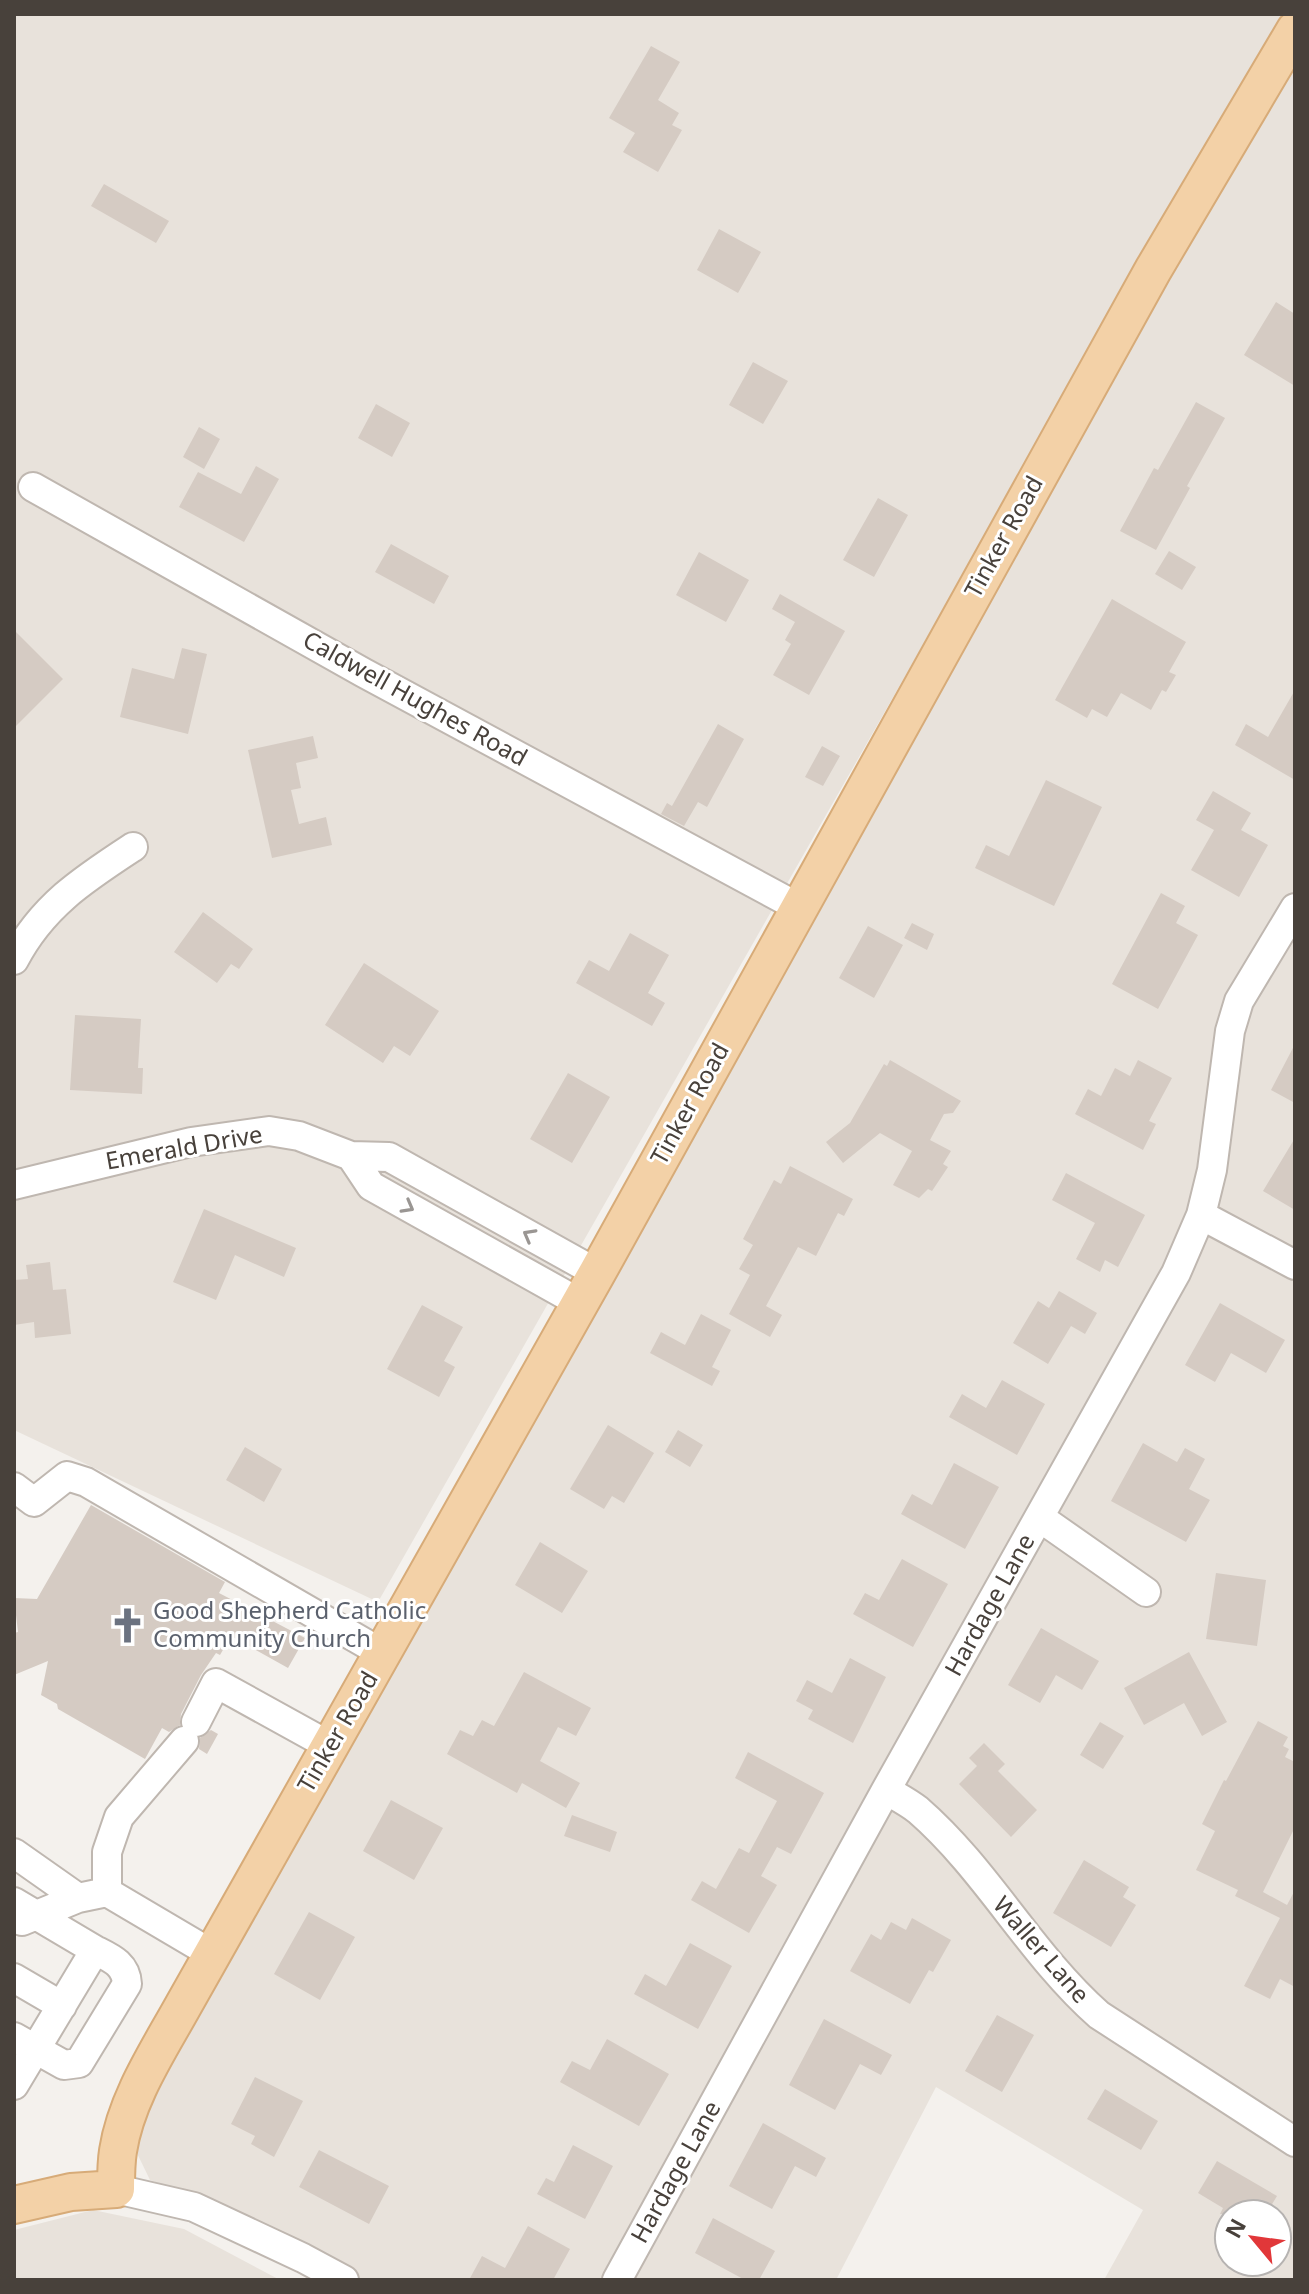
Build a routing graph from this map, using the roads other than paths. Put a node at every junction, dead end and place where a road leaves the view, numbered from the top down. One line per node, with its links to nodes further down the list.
1 (1295, 30): 4 (main road, Tinker Road)
2 (33, 487): 4 (street, Caldwell Hughes Road)
3 (133, 847): 6 (street)
4 (798, 907): 10 (main road, Tinker Road)
5 (1295, 908): 8 (street, Hardage Lane)
6 (14, 960)
7 (14, 1185): 10 (street, Emerald Drive)
8 (1201, 1215): 9 (street); 12 (street, Hardage Lane)
9 (1295, 1265)
10 (589, 1288): 14 (main road, Tinker Road)
11 (14, 1487): 14 (street)
12 (1039, 1517): 13 (street); 16 (street, Hardage Lane)
13 (1146, 1592)
14 (382, 1653): 15 (main road, Tinker Road)
15 (330, 1746): 18 (street); 22 (main road, Tinker Road)
16 (886, 1790): 27 (street, Waller Lane); 31 (street, Hardage Lane)
17 (14, 1853): 19 (street)
18 (107, 1892): 19 (street); 22 (street)
19 (78, 1898): 20 (street)
20 (21, 1914): 21 (street)
21 (95, 1950): 24 (street); 25 (street)
22 (212, 1954): 28 (main road, Tinker Road)
23 (14, 1978): 24 (street)
24 (62, 2006): 25 (street)
25 (25, 2044): 26 (street)
26 (14, 2085)
27 (1295, 2142)
28 (116, 2189): 29 (main road); 30 (street)
29 (14, 2205)
30 (344, 2280)
31 (617, 2280)

